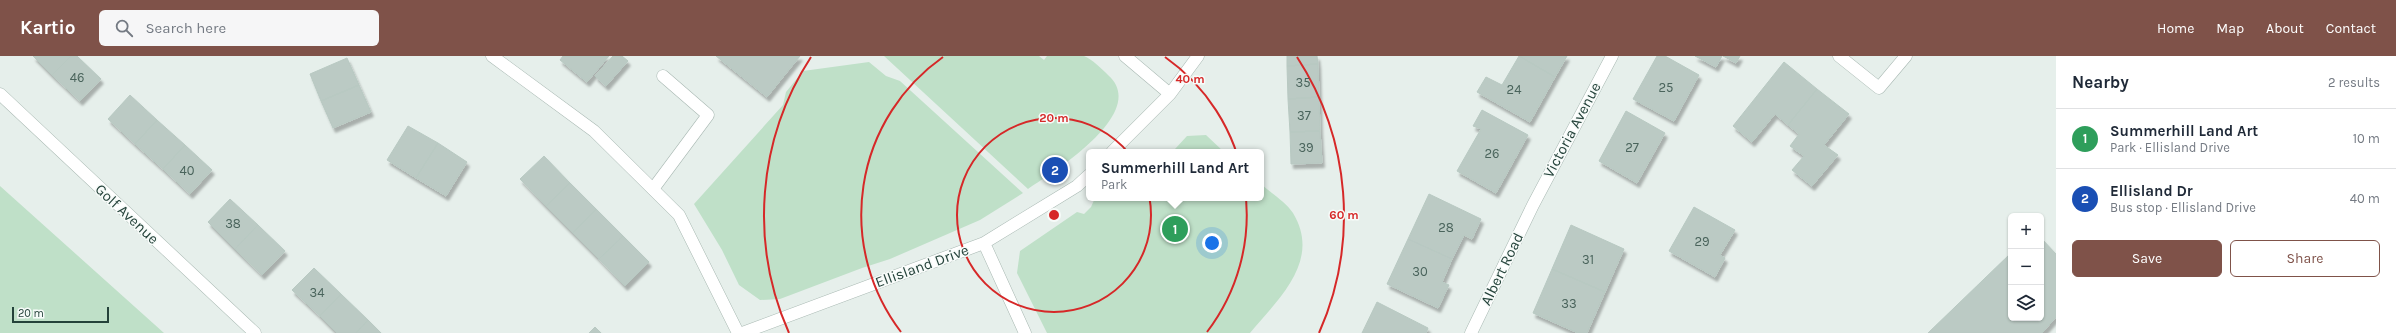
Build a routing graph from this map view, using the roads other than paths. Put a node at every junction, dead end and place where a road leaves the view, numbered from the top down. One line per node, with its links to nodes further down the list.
1 (492, 56): 12 (street)
2 (1125, 56): 9 (street)
3 (1198, 56): 9 (street)
4 (1612, 56): 13 (street, Victoria Avenue)
5 (1839, 56): 6 (street)
6 (1906, 56)
7 (663, 76): 12 (street)
8 (0, 94): 15 (street, Golf Avenue)
9 (1170, 94): 10 (street)
10 (1115, 149)
11 (1086, 178): 14 (street, Ellisland Drive)
12 (653, 189): 16 (street)
13 (1533, 205): 19 (street, Albert Road)
14 (984, 243): 17 (street, Ellisland Drive); 18 (street)
15 (255, 333)
16 (738, 333)
17 (742, 333)
18 (1025, 333)
19 (1471, 333)

